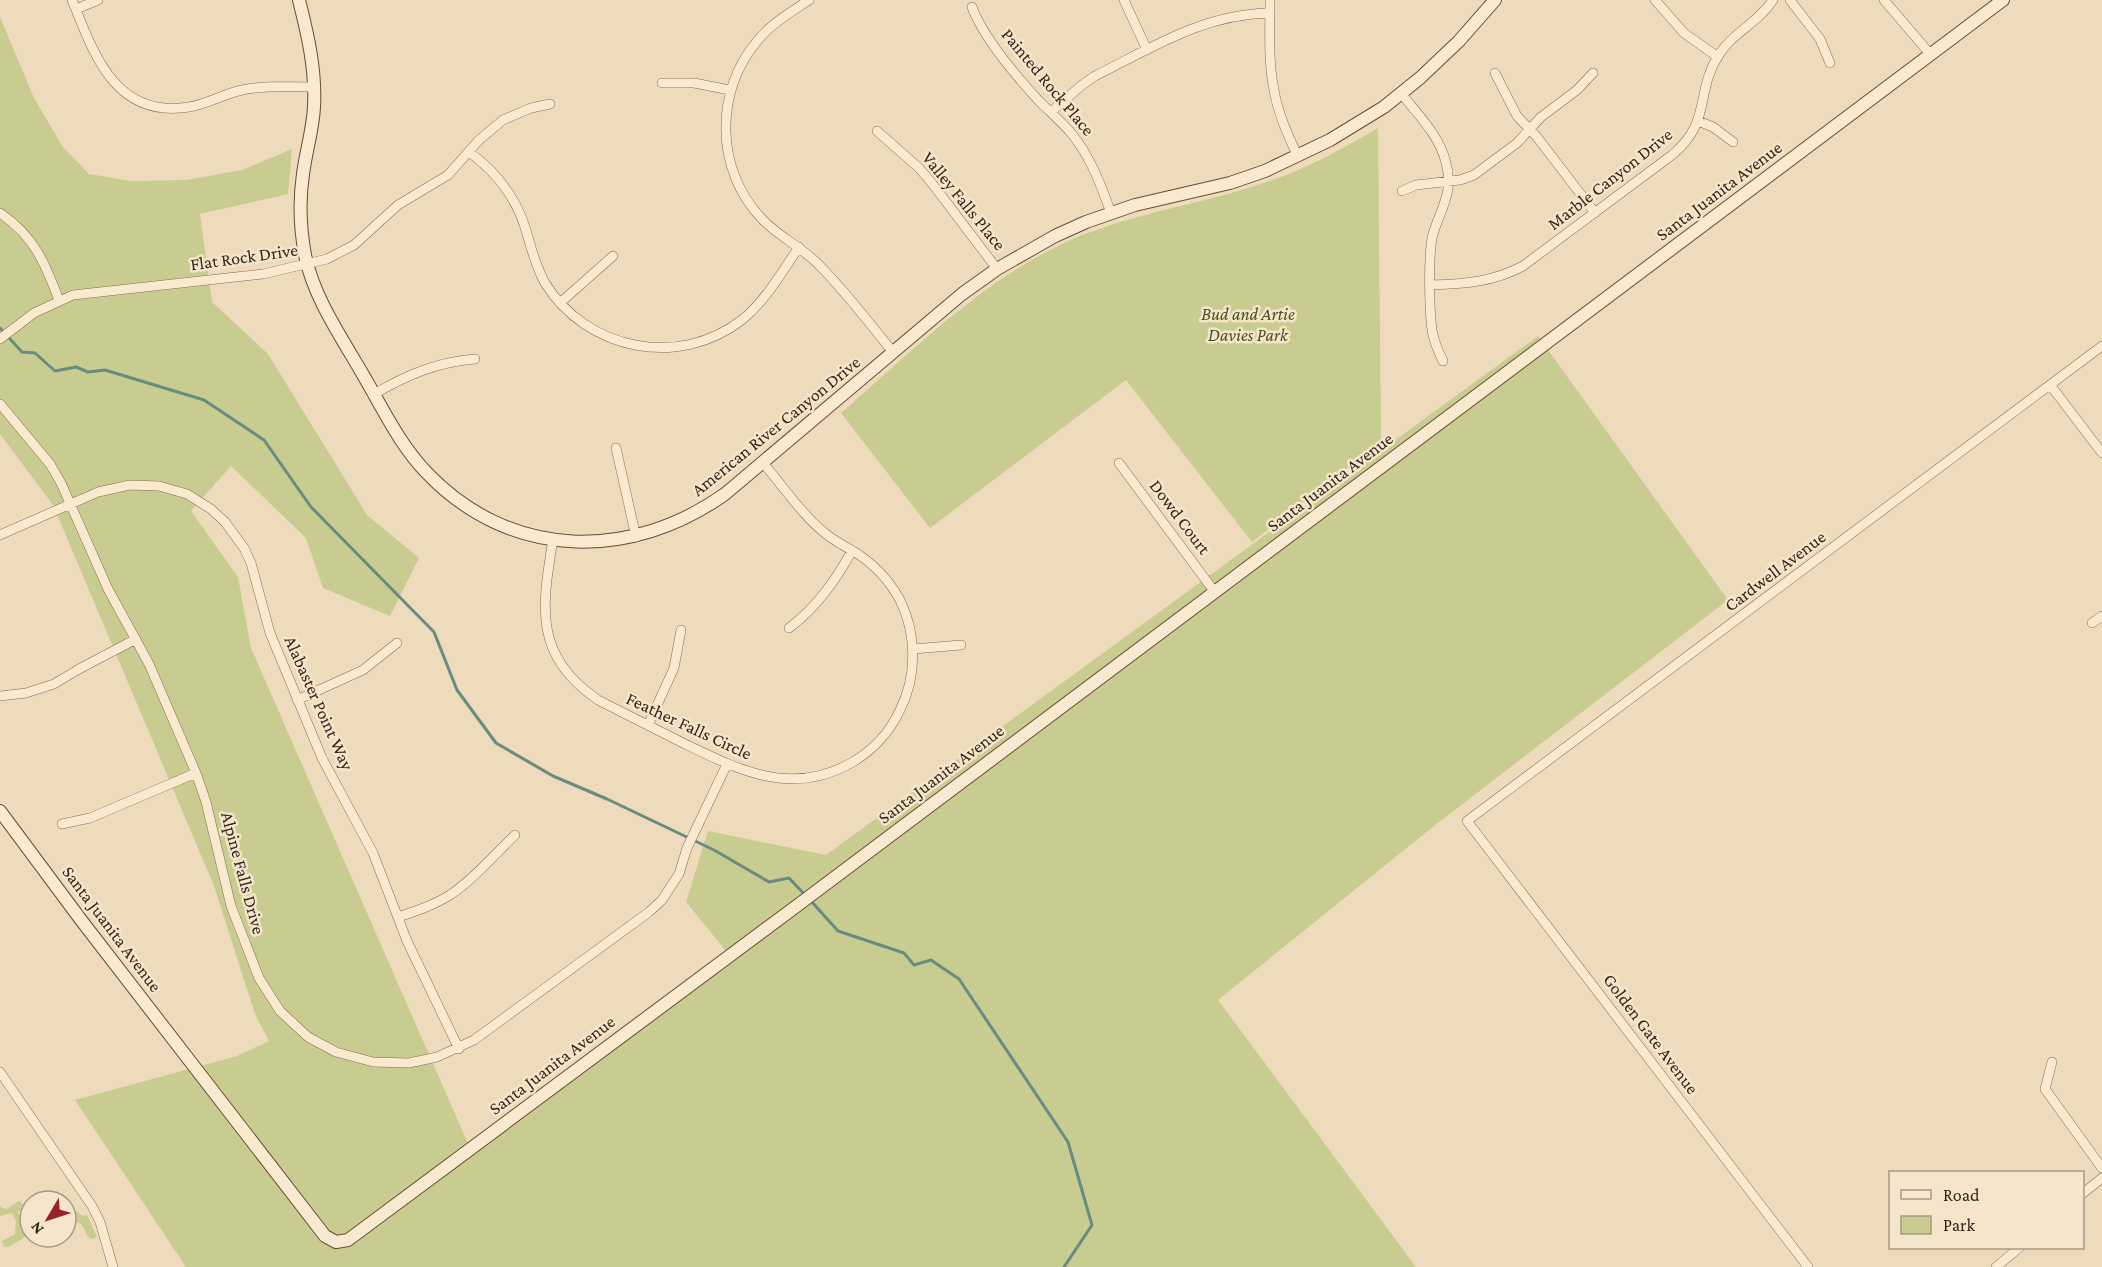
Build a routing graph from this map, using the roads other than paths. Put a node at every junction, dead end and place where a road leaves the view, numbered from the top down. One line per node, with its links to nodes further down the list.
1 (98, 0): 12 (street)
2 (299, 0): 22 (street, American River Canyon Drive)
3 (809, 0): 23 (street)
4 (1124, 0): 15 (street)
5 (1270, 0): 14 (street)
6 (1495, 0): 24 (street, American River Canyon Drive)
7 (1655, 0): 17 (street)
8 (1773, 0): 17 (street, Marble Canyon Drive)
9 (1790, 0): 18 (street)
10 (1884, 0): 16 (street)
11 (1994, 3): 16 (street, Santa Juanita Avenue)
12 (74, 5): 22 (street)
13 (972, 7): 26 (street, Painted Rock Place)
14 (1270, 13): 15 (street); 32 (street)
15 (1147, 50): 26 (street)
16 (1931, 55): 62 (street, Santa Juanita Avenue)
17 (1718, 57): 27 (street, Marble Canyon Drive)
18 (1830, 63)
19 (1495, 73): 28 (street)
20 (1593, 73): 28 (street)
21 (662, 83): 23 (street)
22 (315, 87): 40 (street, American River Canyon Drive)
23 (730, 90): 38 (street)
24 (1401, 93): 32 (street, American River Canyon Drive); 33 (street)
25 (550, 104): 31 (street, Flat Rock Drive)
26 (1051, 112): 36 (street, Painted Rock Place)
27 (1698, 121): 30 (street); 37 (street, Marble Canyon Drive)
28 (1530, 130): 33 (street); 37 (street)
29 (877, 131): 41 (street, Valley Falls Place)
30 (1733, 142)
31 (469, 152): 40 (street, Flat Rock Drive); 44 (street)
32 (1298, 157): 36 (street, American River Canyon Drive)
33 (1449, 181): 34 (street); 42 (street)
34 (1402, 191)
35 (0, 213): 43 (street)
36 (1111, 213): 41 (street, American River Canyon Drive)
37 (1595, 213): 42 (street, Marble Canyon Drive)
38 (799, 248): 44 (street); 47 (street)
39 (613, 256): 44 (street)
40 (308, 264): 43 (street, Flat Rock Drive); 51 (street, American River Canyon Drive)
41 (997, 269): 47 (street, American River Canyon Drive)
42 (1431, 285): 49 (street)
43 (59, 300): 45 (street, Flat Rock Drive)
44 (560, 303)
45 (0, 339)
46 (2102, 346): 50 (street, Cardwell Avenue)
47 (894, 352): 55 (street, American River Canyon Drive)
48 (475, 359): 51 (street)
49 (1443, 361)
50 (2051, 386): 54 (street); 77 (street, Cardwell Avenue)
51 (374, 394): 60 (street, American River Canyon Drive)
52 (0, 404): 57 (street, Alpine Falls Drive)
53 (616, 448): 59 (street)
54 (2102, 453)
55 (763, 463): 59 (street, American River Canyon Drive); 61 (street, Feather Falls Circle)
56 (1119, 463): 62 (street, Dowd Court)
57 (71, 504): 58 (street, Alabaster Point Way); 67 (street, Alpine Falls Drive); 72 (street, Alabaster Point Way)
58 (0, 535)
59 (636, 537): 60 (street, American River Canyon Drive)
60 (553, 539): 73 (street, Feather Falls Circle)
61 (852, 551): 65 (street); 70 (street, Feather Falls Circle)
62 (1214, 591): 76 (street, Santa Juanita Avenue)
63 (2102, 615): 64 (street)
64 (2092, 623)
65 (789, 628)
66 (681, 630): 73 (street)
67 (136, 639): 71 (street); 75 (street, Alpine Falls Drive)
68 (397, 643): 72 (street)
69 (961, 645): 70 (street)
70 (913, 649): 74 (street, Feather Falls Circle)
71 (0, 696)
72 (297, 700): 80 (street, Alabaster Point Way)
73 (648, 725): 74 (street, Feather Falls Circle)
74 (727, 764): 81 (street, Alpine Falls Drive)
75 (196, 773): 78 (street); 81 (street, Alpine Falls Drive)
76 (0, 811)
77 (1467, 821): 89 (street, Golden Gate Avenue)
78 (62, 824)
79 (515, 835): 80 (street)
80 (398, 917): 81 (street, Alabaster Point Way)
81 (459, 1049)
82 (2052, 1062): 84 (street)
83 (0, 1072): 88 (street)
84 (2102, 1168)
85 (2102, 1178): 86 (street)
86 (2084, 1192)
87 (2018, 1249): 90 (street)
88 (113, 1267)
89 (1808, 1267)
90 (1996, 1267)

